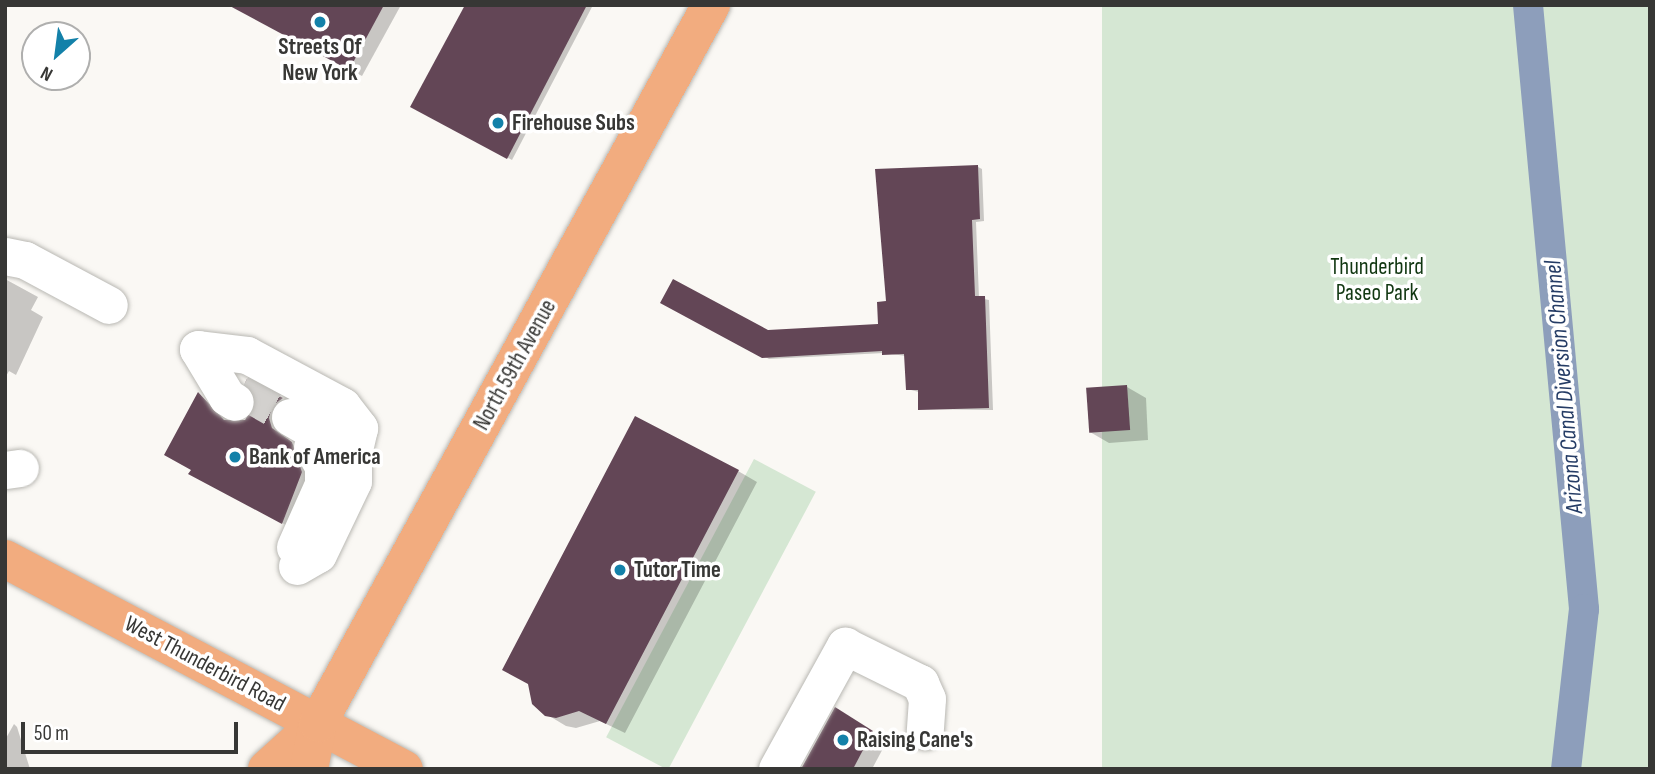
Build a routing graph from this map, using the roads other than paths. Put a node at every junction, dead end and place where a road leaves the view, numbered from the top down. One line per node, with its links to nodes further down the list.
1 (711, 5): 7 (main road, North 59th Avenue)
2 (5, 256): 3 (lane)
3 (109, 305)
4 (242, 389): 5 (lane)
5 (353, 455): 5 (lane)
6 (5, 559): 7 (main road, West Thunderbird Road)
7 (318, 723): 9 (main road, North 59th Avenue); 10 (main road, North 59th Avenue); 11 (main road, West Thunderbird Road)
8 (917, 726): 12 (lane)
9 (267, 769)
10 (310, 769)
11 (404, 769)
12 (777, 769)

